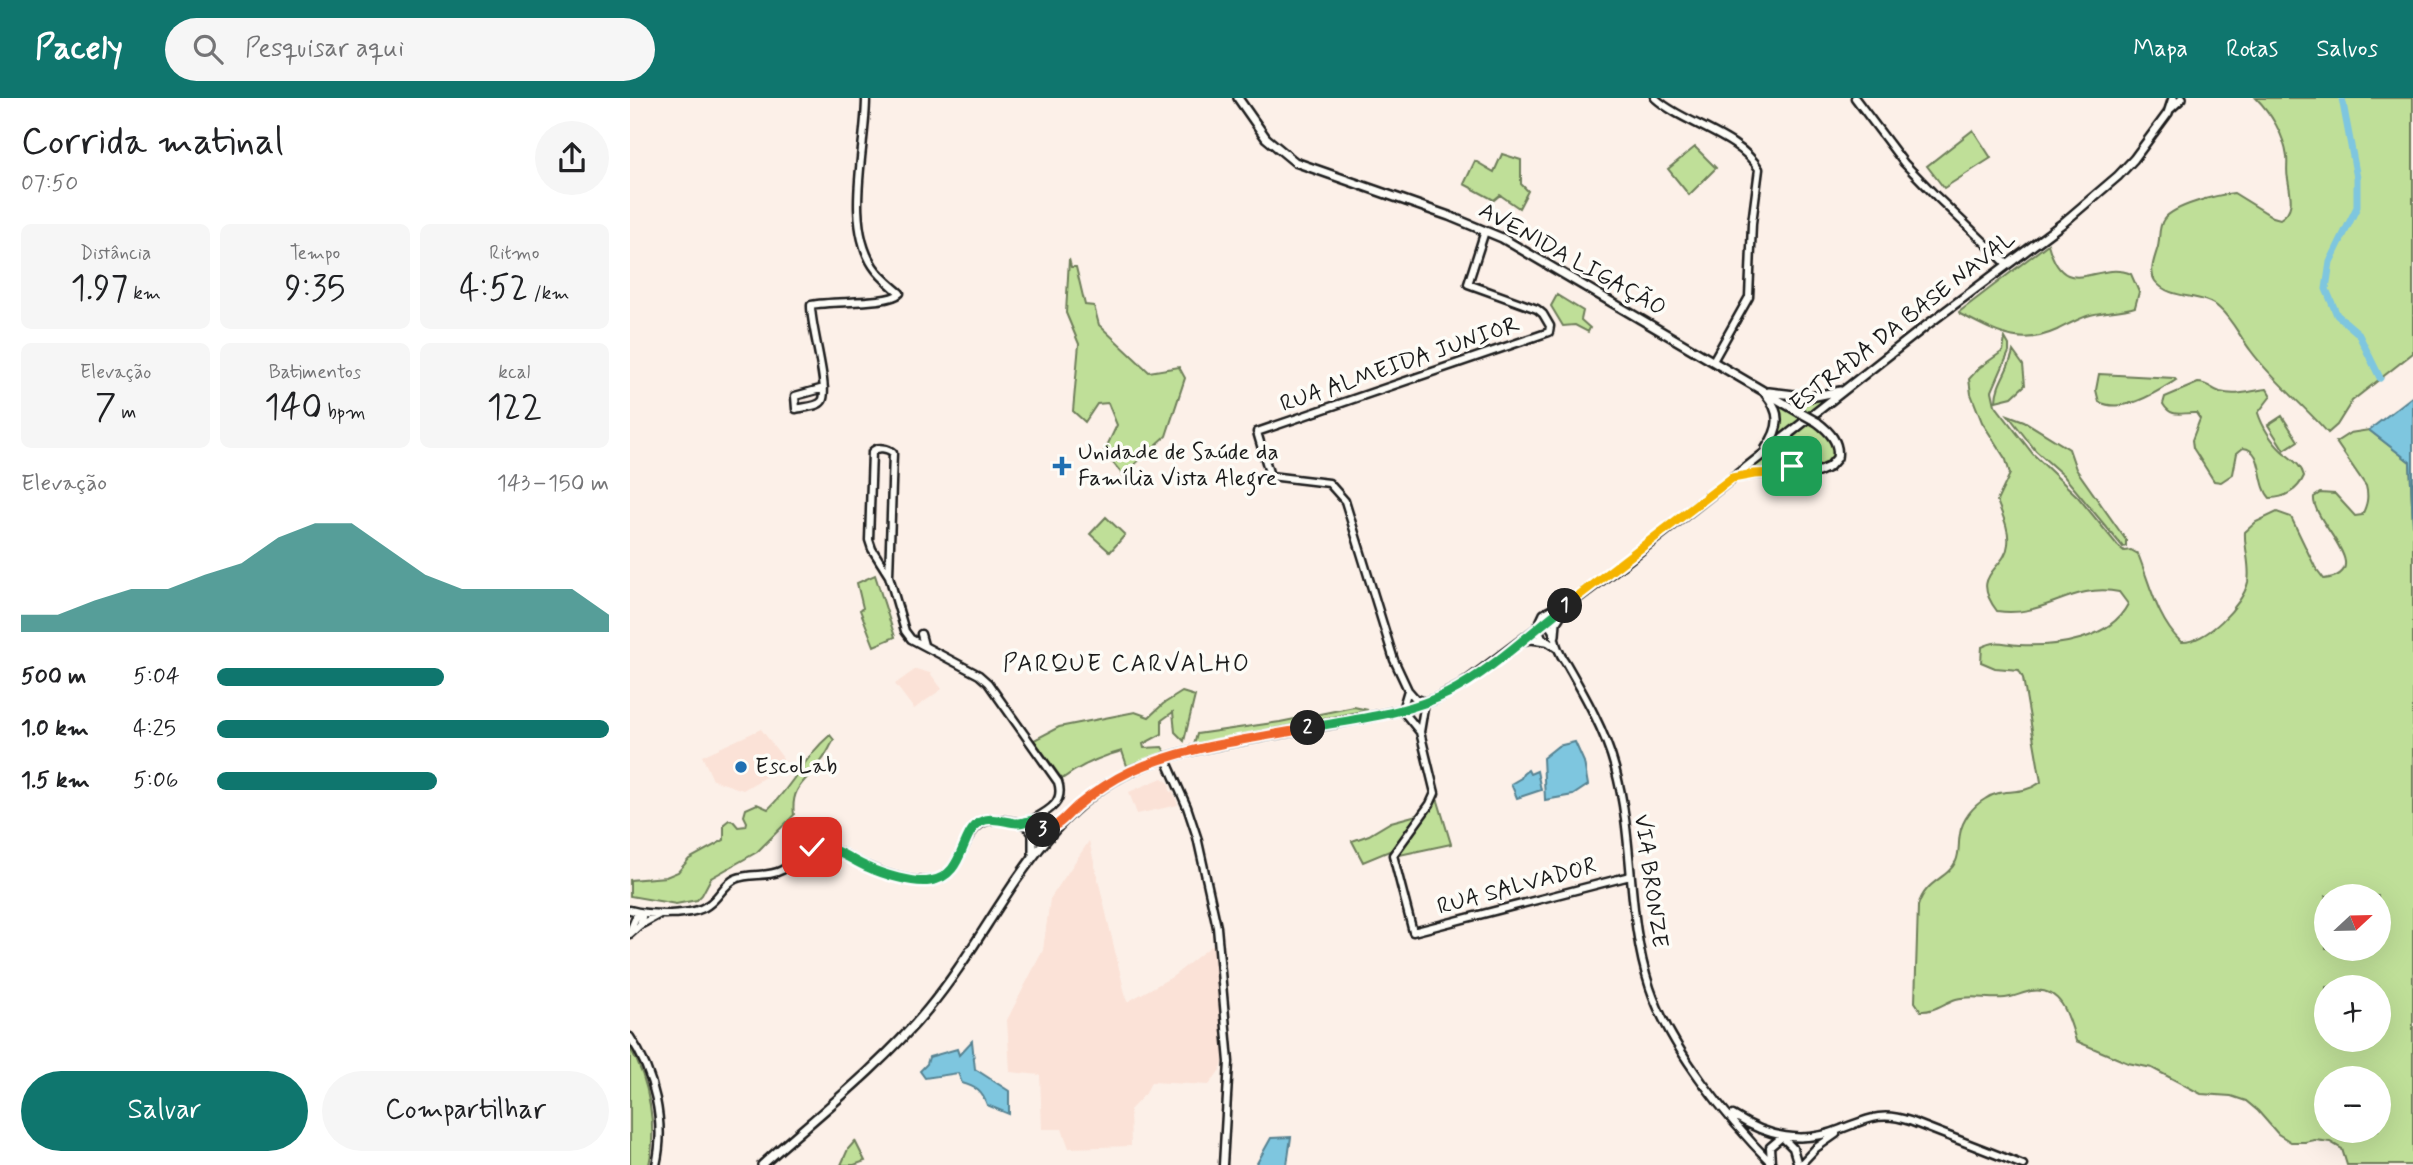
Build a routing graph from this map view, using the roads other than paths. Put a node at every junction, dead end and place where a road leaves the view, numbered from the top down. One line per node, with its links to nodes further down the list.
1 (866, 98): 11 (main road)
2 (1238, 98): 8 (main road, AVENIDA LIGAÇÃO)
3 (1855, 98): 9 (main road)
4 (2174, 98): 7 (main road)
5 (2182, 98): 7 (main road)
6 (1657, 99): 10 (main road)
7 (2169, 111): 9 (main road, ESTRADA DA BASE NAVAL)
8 (1485, 231): 10 (main road, AVENIDA LIGAÇÃO); 27 (main road, RUA ALMEIDA JUNIOR)
9 (2007, 264): 13 (main road, ESTRADA DA BASE NAVAL)
10 (1713, 361): 12 (main road, AVENIDA LIGAÇÃO)
11 (824, 388): 11 (main road)
12 (1762, 390): 13 (main road); 15 (main road); 16 (main road, AVENIDA LIGAÇÃO, bridge)
13 (1829, 398): 14 (main road, ESTRADA DA BASE NAVAL)
14 (1789, 434): 15 (main road, ESTRADA DA BASE NAVAL); 16 (main road)
15 (1760, 456): 17 (main road, ESTRADA DA BASE NAVAL)
16 (1801, 472): 17 (main road, AVENIDA LIGAÇÃO)
17 (1732, 478): 19 (main road, ESTRADA DA BASE NAVAL)
18 (889, 576): 18 (main road); 25 (main road)
19 (1576, 598): 20 (main road); 22 (main road)
20 (1541, 624): 22 (main road, VIA BRONZE); 23 (main road); 24 (main road, VIA BRONZE)
21 (921, 634): 25 (main road)
22 (1555, 635): 26 (main road, VIA BRONZE)
23 (1521, 641): 24 (main road); 28 (main road)
24 (1546, 641): 26 (main road, VIA BRONZE)
25 (924, 645): 34 (main road)
26 (1557, 648): 38 (main road, VIA BRONZE)
27 (1408, 690): 28 (main road); 29 (main road)
28 (1424, 706): 29 (main road); 29 (main road); 30 (main road)
29 (1405, 713): 30 (main road); 31 (main road)
30 (1420, 732): 38 (main road, RUA SALVADOR)
31 (1165, 757): 32 (main road); 50 (main road)
32 (1145, 765): 33 (main road); 35 (main road)
33 (1134, 775)
34 (1034, 826): 35 (main road); 36 (main road); 37 (main road); 41 (main road)
35 (1055, 827): 36 (main road)
36 (1045, 841): 37 (main road)
37 (1033, 856): 49 (main road)
38 (1630, 876): 45 (main road, VIA BRONZE)
39 (630, 910): 40 (main road); 42 (main road)
40 (641, 912): 41 (main road); 42 (main road)
41 (662, 913): 42 (main road)
42 (637, 924): 43 (main road)
43 (630, 932)
44 (630, 1037): 48 (main road)
45 (1726, 1110): 47 (main road); 51 (main road, VIA BRONZE)
46 (1844, 1129): 47 (main road); 52 (main road); 53 (main road)
47 (1782, 1137): 51 (main road); 52 (main road)
48 (656, 1165)
49 (762, 1165)
50 (1223, 1165)
51 (1772, 1165)
52 (1799, 1165)
53 (2023, 1165)

